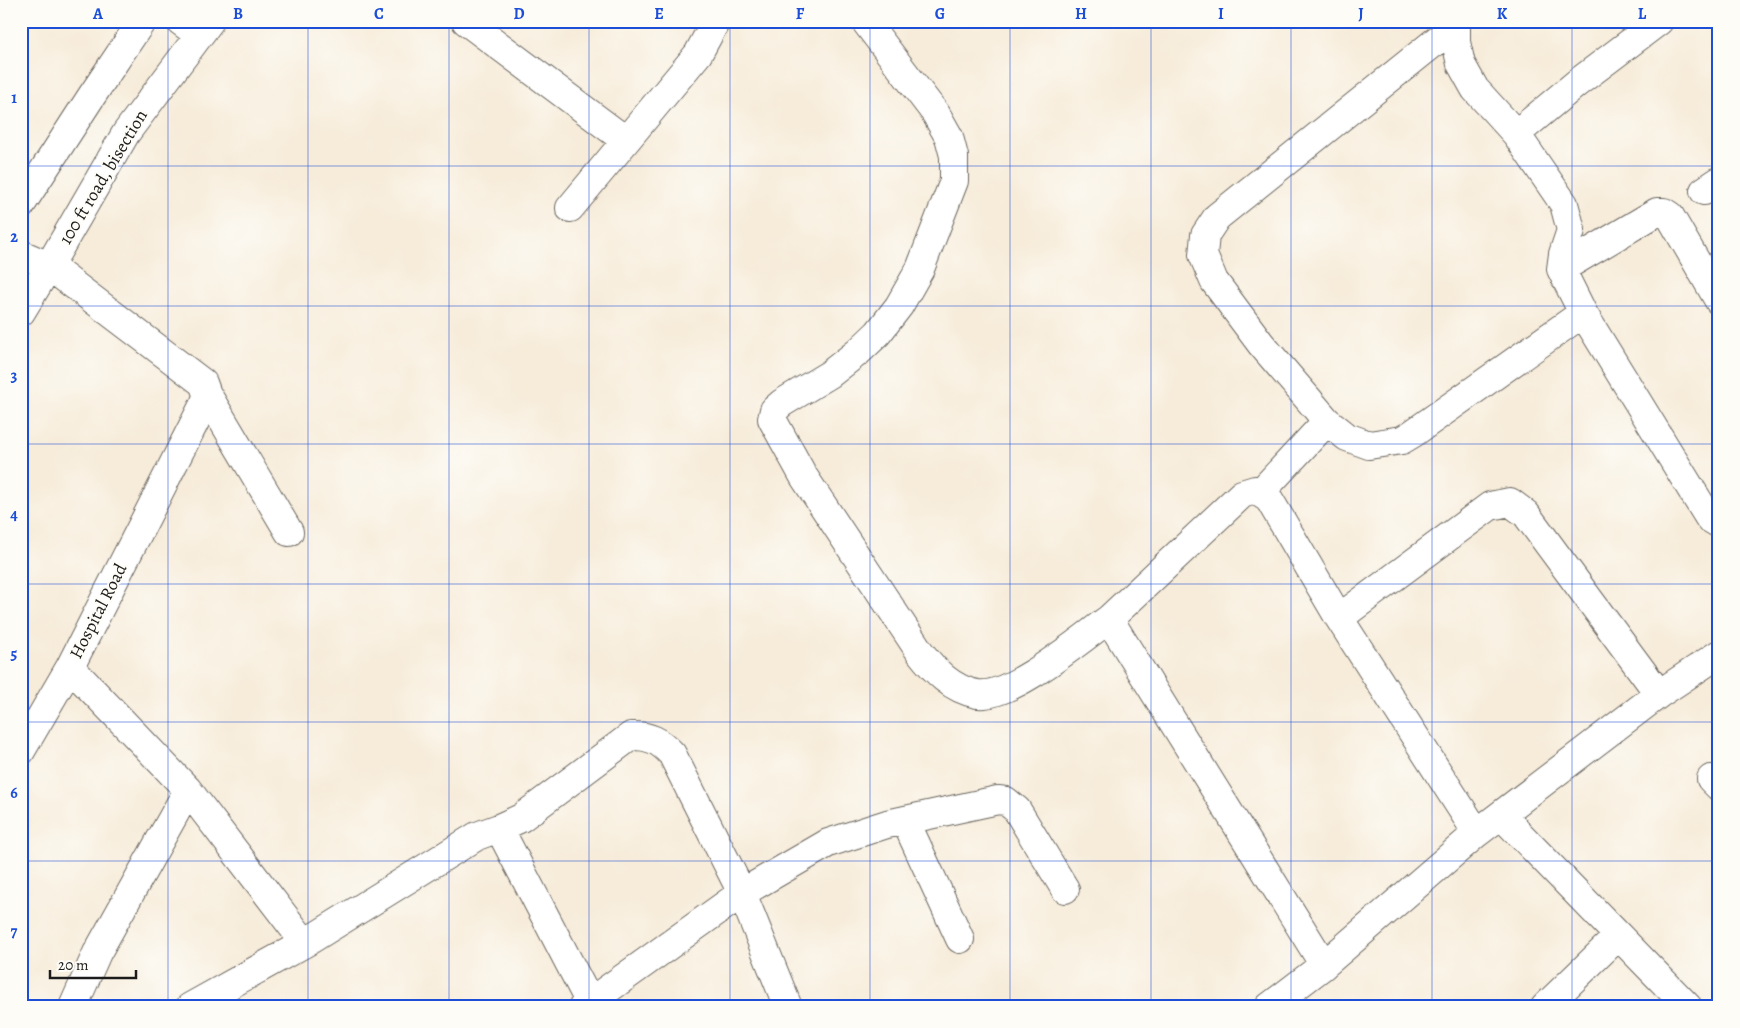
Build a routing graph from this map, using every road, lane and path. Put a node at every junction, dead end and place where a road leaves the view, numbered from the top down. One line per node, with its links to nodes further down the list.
1 (142, 21): 10 (street)
2 (466, 21): 9 (street)
3 (716, 21): 9 (street)
4 (865, 21): 24 (street)
5 (1658, 21): 8 (street)
6 (1456, 23): 8 (street); 19 (street)
7 (197, 26): 13 (street, 100 ft road, bisection)
8 (1516, 134): 14 (street)
9 (625, 140): 11 (street)
10 (21, 206)
11 (570, 208)
12 (21, 254): 13 (street)
13 (49, 266): 16 (street, 100 ft road, bisection); 18 (street)
14 (1561, 269): 15 (street); 17 (street)
15 (1719, 301)
16 (21, 312)
17 (1583, 313): 19 (street); 21 (street)
18 (207, 394): 22 (street); 26 (street, Hospital Road)
19 (1327, 421): 20 (street)
20 (1260, 493): 23 (street); 24 (street)
21 (1719, 524)
22 (288, 532)
23 (1339, 618): 27 (street); 33 (street)
24 (1109, 619): 39 (street)
25 (1719, 654): 27 (street)
26 (70, 667): 28 (street); 29 (street, Hospital Road)
27 (1659, 694): 30 (street)
28 (21, 751)
29 (188, 790): 38 (street, Hospital Road); 41 (street)
30 (1501, 815): 33 (street); 36 (street)
31 (905, 820): 34 (street); 35 (street); 37 (street)
32 (499, 828): 35 (street); 38 (street); 40 (street)
33 (1477, 833): 39 (street)
34 (1065, 889)
35 (742, 893): 40 (street); 43 (street)
36 (1618, 936): 45 (street); 46 (street)
37 (960, 938)
38 (306, 943): 42 (street)
39 (1324, 965): 44 (street)
40 (586, 1004)
41 (73, 1007)
42 (190, 1007)
43 (788, 1007)
44 (1270, 1007)
45 (1545, 1007)
46 (1688, 1007)

